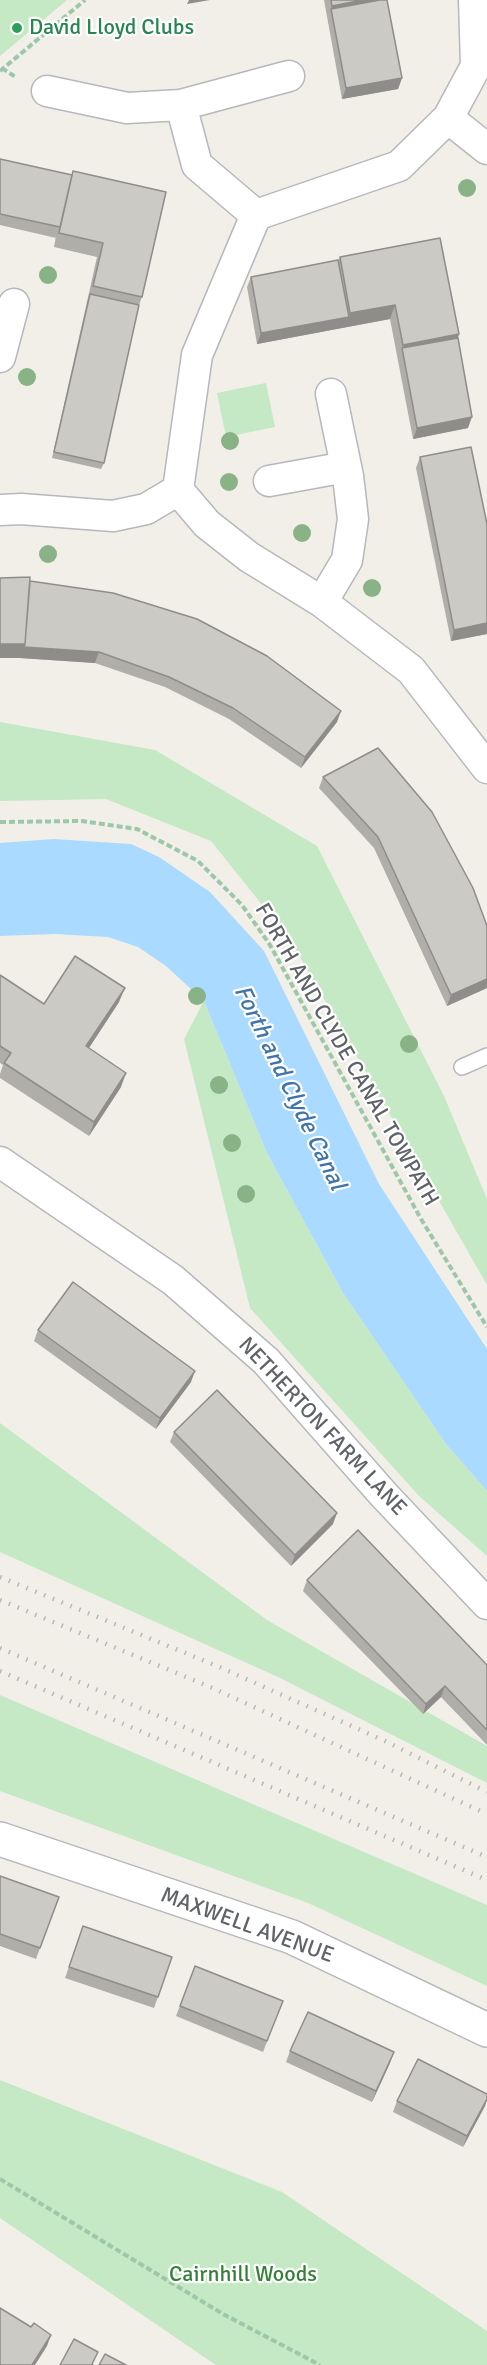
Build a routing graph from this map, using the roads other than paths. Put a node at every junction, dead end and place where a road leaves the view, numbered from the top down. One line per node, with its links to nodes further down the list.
1 (474, 0): 5 (street)
2 (289, 76): 4 (street)
3 (46, 91): 4 (street)
4 (182, 105): 7 (street)
5 (448, 117): 6 (street); 7 (street)
6 (487, 149)
7 (256, 215): 13 (street)
8 (14, 304): 9 (street)
9 (0, 357)
10 (331, 394): 11 (street)
11 (346, 467): 12 (street); 15 (street)
12 (269, 481)
13 (178, 490): 14 (street); 15 (street)
14 (0, 510)
15 (322, 602): 16 (street)
16 (487, 768)
17 (487, 1056): 18 (lane)
18 (462, 1067)
19 (0, 1162): 20 (street, NETHERTON FARM LANE)
20 (487, 1604)
21 (0, 1839): 22 (street, MAXWELL AVENUE)
22 (487, 2030)

